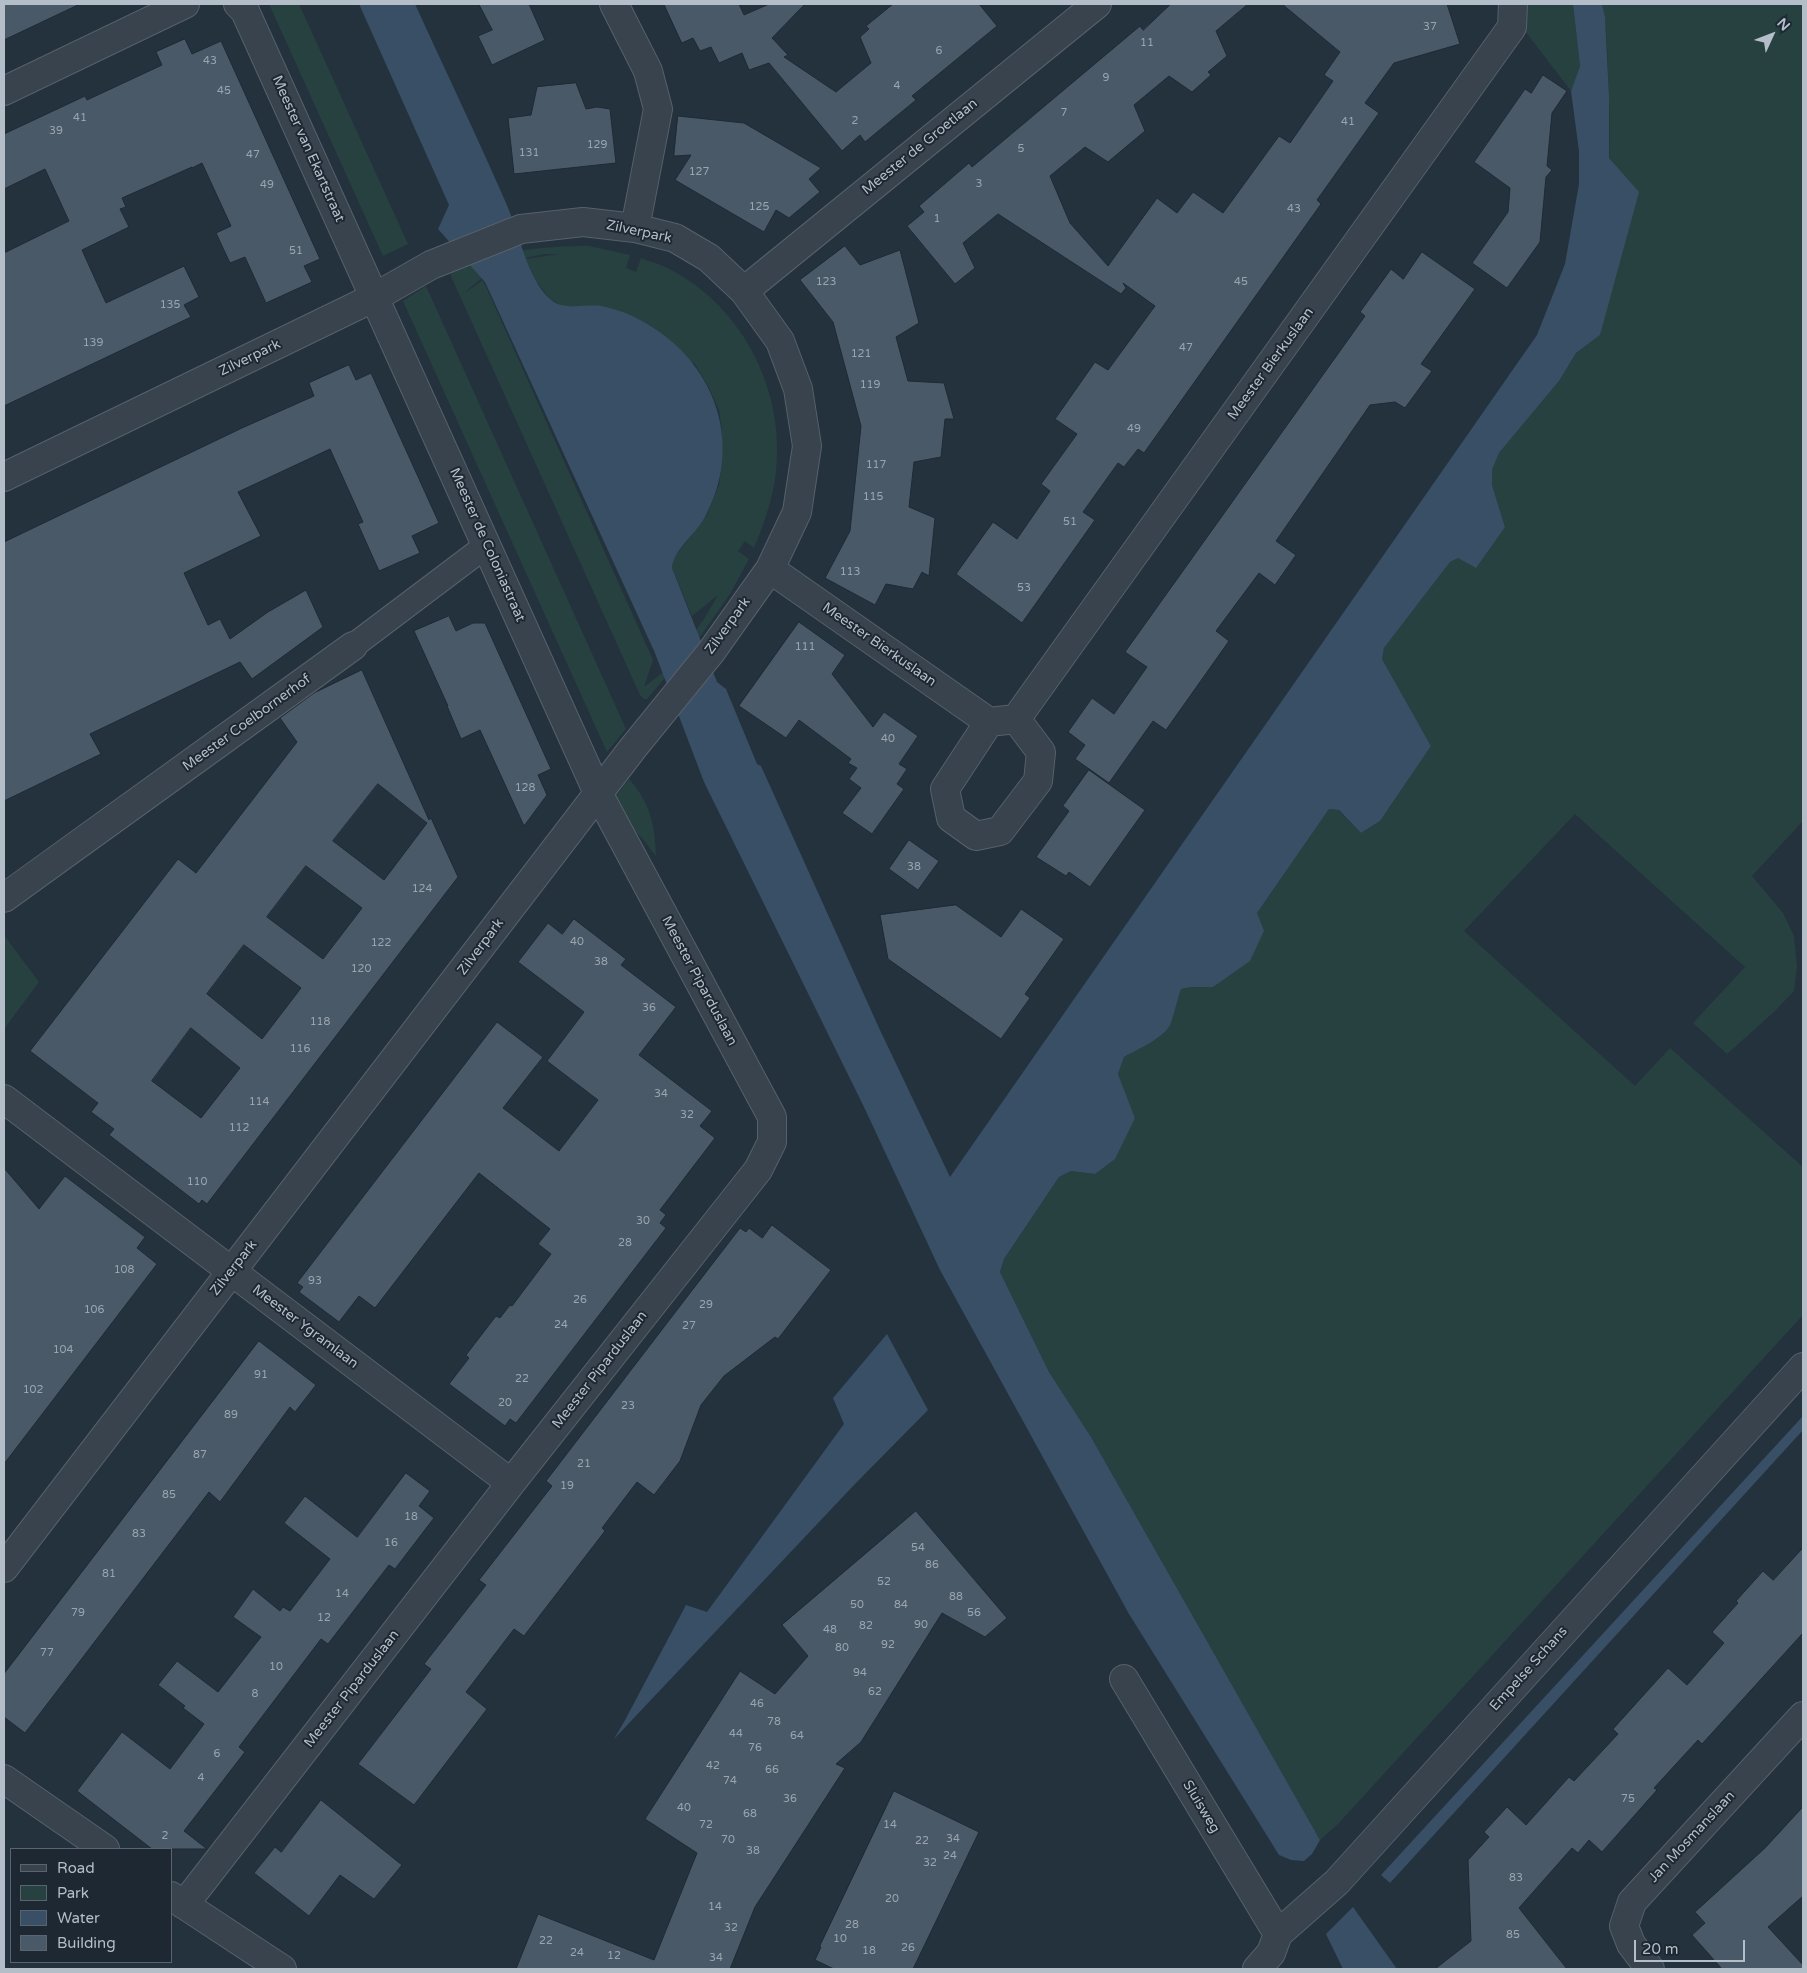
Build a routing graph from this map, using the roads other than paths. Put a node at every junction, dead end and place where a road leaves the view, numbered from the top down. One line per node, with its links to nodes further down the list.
1 (185, 4): 6 (street)
2 (238, 4): 9 (street, Meester van Ekartstraat)
3 (614, 4): 7 (street)
4 (1097, 4): 8 (street, Meester de Groetlaan)
5 (1513, 4): 14 (street, Meester Bierkuslaan)
6 (4, 91)
7 (635, 228): 8 (street, Zilverpark); 9 (street, Zilverpark)
8 (744, 291): 12 (street, Zilverpark)
9 (375, 297): 10 (street, Zilverpark); 11 (street, Meester de Coloniastraat)
10 (4, 476)
11 (487, 545): 13 (street, Meester Coelbornerhof); 16 (street, Meester de Coloniastraat)
12 (770, 569): 15 (street, Meester Bierkuslaan); 16 (street, Zilverpark)
13 (353, 646): 17 (street, Meester Coelbornerhof)
14 (1016, 719): 15 (street); 15 (street)
15 (989, 722)
16 (598, 793): 19 (street, Zilverpark); 21 (street, Meester Piparduslaan)
17 (4, 898)
18 (4, 1099): 19 (street, Meester Ygramlaan)
19 (231, 1271): 21 (street, Meester Ygramlaan); 22 (street, Zilverpark)
20 (1803, 1367): 28 (street, Empelse Schans)
21 (511, 1483): 27 (street, Meester Piparduslaan)
22 (4, 1568)
23 (1124, 1679): 28 (street, Sluisweg)
24 (1803, 1716): 31 (street, Jan Mosmanslaan)
25 (4, 1778): 26 (street)
26 (104, 1848)
27 (178, 1900): 29 (street)
28 (1278, 1934): 30 (street, Empelse Schans)
29 (282, 1969)
30 (1256, 1969)
31 (1650, 1969)

